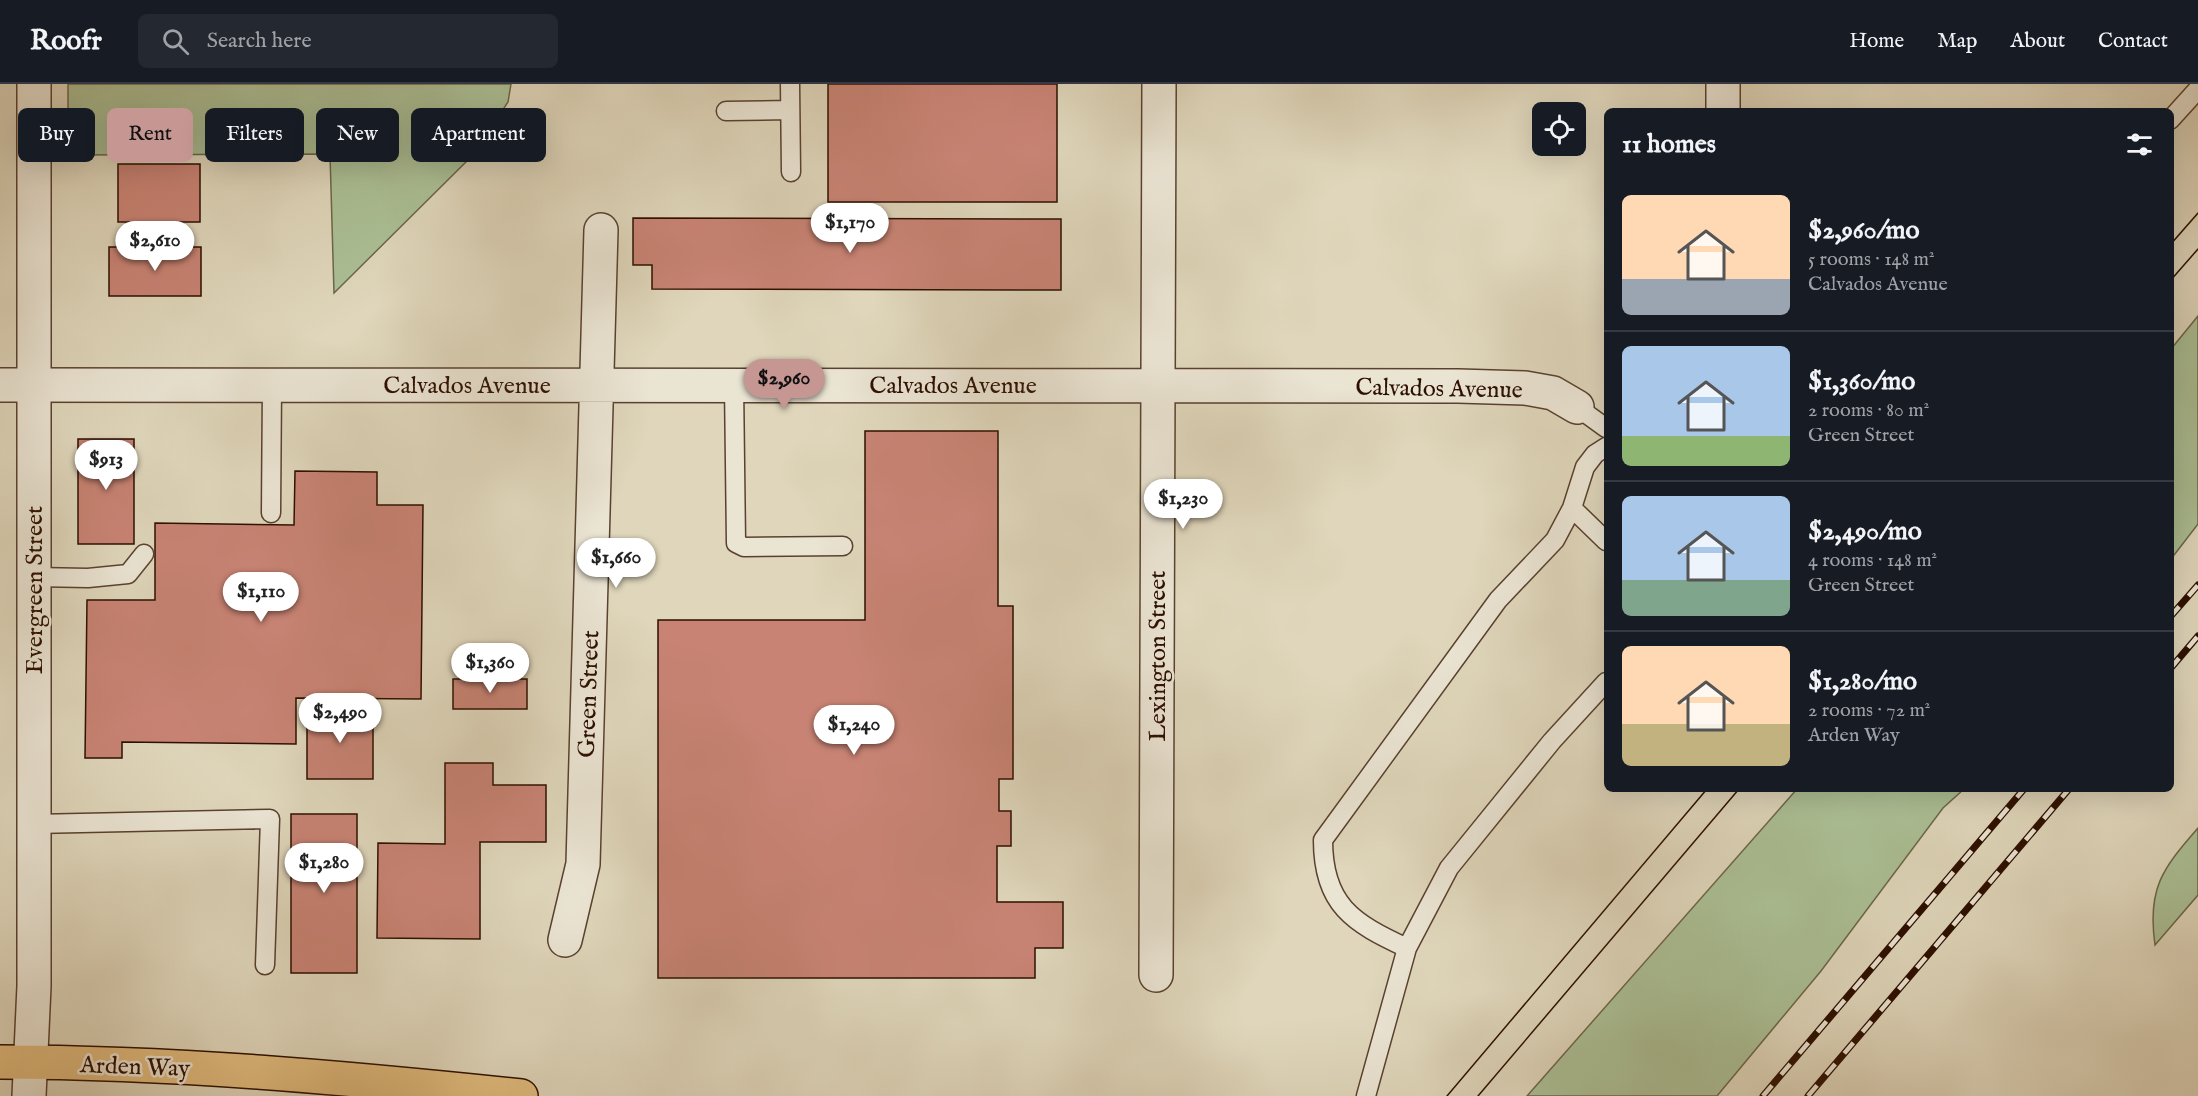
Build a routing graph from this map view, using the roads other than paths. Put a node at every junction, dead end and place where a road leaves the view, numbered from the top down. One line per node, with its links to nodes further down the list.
1 (34, 84): 15 (street, Evergreen Street)
2 (790, 84): 7 (lane)
3 (1159, 84): 17 (street, Lexington Street)
4 (1723, 84): 6 (street)
5 (2198, 89): 9 (lane)
6 (1723, 108)
7 (790, 110): 8 (lane); 10 (lane)
8 (726, 111)
9 (2174, 116)
10 (791, 172)
11 (601, 230): 12 (street, Green Street)
12 (597, 384): 13 (street, Calvados Avenue); 16 (street, Calvados Avenue); 29 (street, Green Street)
13 (734, 384): 17 (street, Calvados Avenue); 24 (lane)
14 (0, 385): 15 (street, Calvados Avenue)
15 (34, 385): 16 (street, Calvados Avenue); 26 (street, Evergreen Street)
16 (272, 385): 22 (lane)
17 (1158, 386): 18 (street, Calvados Avenue); 32 (street, Lexington Street)
18 (1577, 407): 19 (lane)
19 (1604, 427)
20 (1604, 448): 21 (lane)
21 (1572, 508): 23 (lane); 30 (lane)
22 (271, 513)
23 (1604, 539)
24 (843, 546)
25 (144, 554): 26 (lane)
26 (34, 577): 28 (street, Evergreen Street)
27 (1604, 684): 30 (lane)
28 (34, 824): 31 (lane); 33 (street, Evergreen Street)
29 (565, 940)
30 (1407, 948): 36 (lane)
31 (265, 965)
32 (1156, 975)
33 (15, 1062): 34 (street, Evergreen Street); 35 (main road, Arden Way)
34 (29, 1096)
35 (521, 1096)
36 (1366, 1096)

